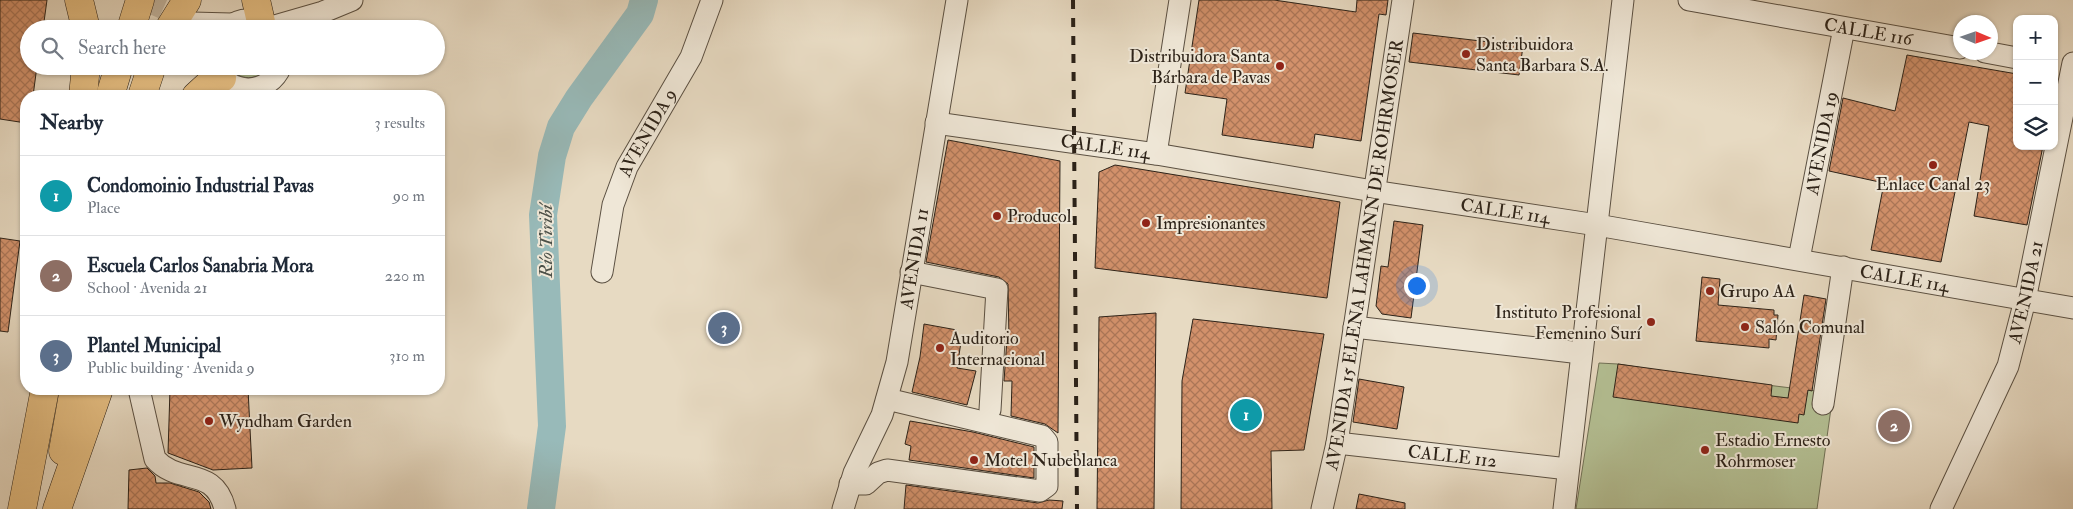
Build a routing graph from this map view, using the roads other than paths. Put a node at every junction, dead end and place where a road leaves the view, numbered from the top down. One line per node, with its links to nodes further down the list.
1 (79, 0): 11 (highway)
2 (140, 0): 12 (highway)
3 (352, 0): 10 (street)
4 (712, 0): 34 (street, AVENIDA 9)
5 (957, 0): 28 (street, AVENIDA 11)
6 (1180, 0): 29 (street)
7 (1402, 0): 30 (street, AVENIDA 15 ELENA LAHMANN DE ROHRMOSER)
8 (1623, 0): 31 (street)
9 (1689, 0): 14 (street, CALLE 116)
10 (265, 19): 13 (street)
11 (84, 20)
12 (134, 20)
13 (246, 20)
14 (1844, 28): 15 (street, CALLE 116); 32 (street, AVENIDA 19)
15 (1953, 47)
16 (1998, 54): 17 (street)
17 (2013, 57)
18 (2068, 66): 36 (street, AVENIDA 21)
19 (85, 75): 24 (highway)
20 (116, 75): 25 (highway)
21 (149, 75): 26 (highway)
22 (228, 82): 23 (street); 27 (highway)
23 (272, 82)
24 (84, 90)
25 (112, 90)
26 (144, 90)
27 (203, 90)
28 (936, 123): 29 (street, CALLE 114); 35 (street, AVENIDA 11)
29 (1156, 154): 30 (street, CALLE 114)
30 (1373, 191): 31 (street, CALLE 114); 38 (street, AVENIDA 15 ELENA LAHMANN DE ROHRMOSER)
31 (1597, 224): 32 (street, CALLE 114); 39 (street)
32 (1799, 259): 33 (street, CALLE 114)
33 (1844, 267): 36 (street, CALLE 114); 45 (street)
34 (602, 272)
35 (911, 272): 44 (street, AVENIDA 11); 46 (street)
36 (2025, 300): 37 (street, CALLE 114); 58 (street, AVENIDA 21)
37 (2073, 308)
38 (1354, 327): 39 (street); 47 (street, AVENIDA 15 ELENA LAHMANN DE ROHRMOSER)
39 (1581, 353): 48 (street)
40 (44, 395): 51 (highway)
41 (73, 395): 52 (highway)
42 (97, 395): 53 (highway)
43 (140, 395): 54 (street)
44 (894, 401): 49 (street); 49 (street); 50 (street, AVENIDA 11)
45 (1823, 404)
46 (990, 410)
47 (1337, 443): 48 (street, CALLE 112); 56 (street, AVENIDA 15 ELENA LAHMANN DE ROHRMOSER)
48 (1568, 469): 57 (street)
49 (872, 477): 50 (street)
50 (850, 484): 55 (street, AVENIDA 11)
51 (22, 509)
52 (52, 509)
53 (56, 509)
54 (225, 509)
55 (843, 509)
56 (1322, 509)
57 (1564, 509)
58 (1941, 509)

